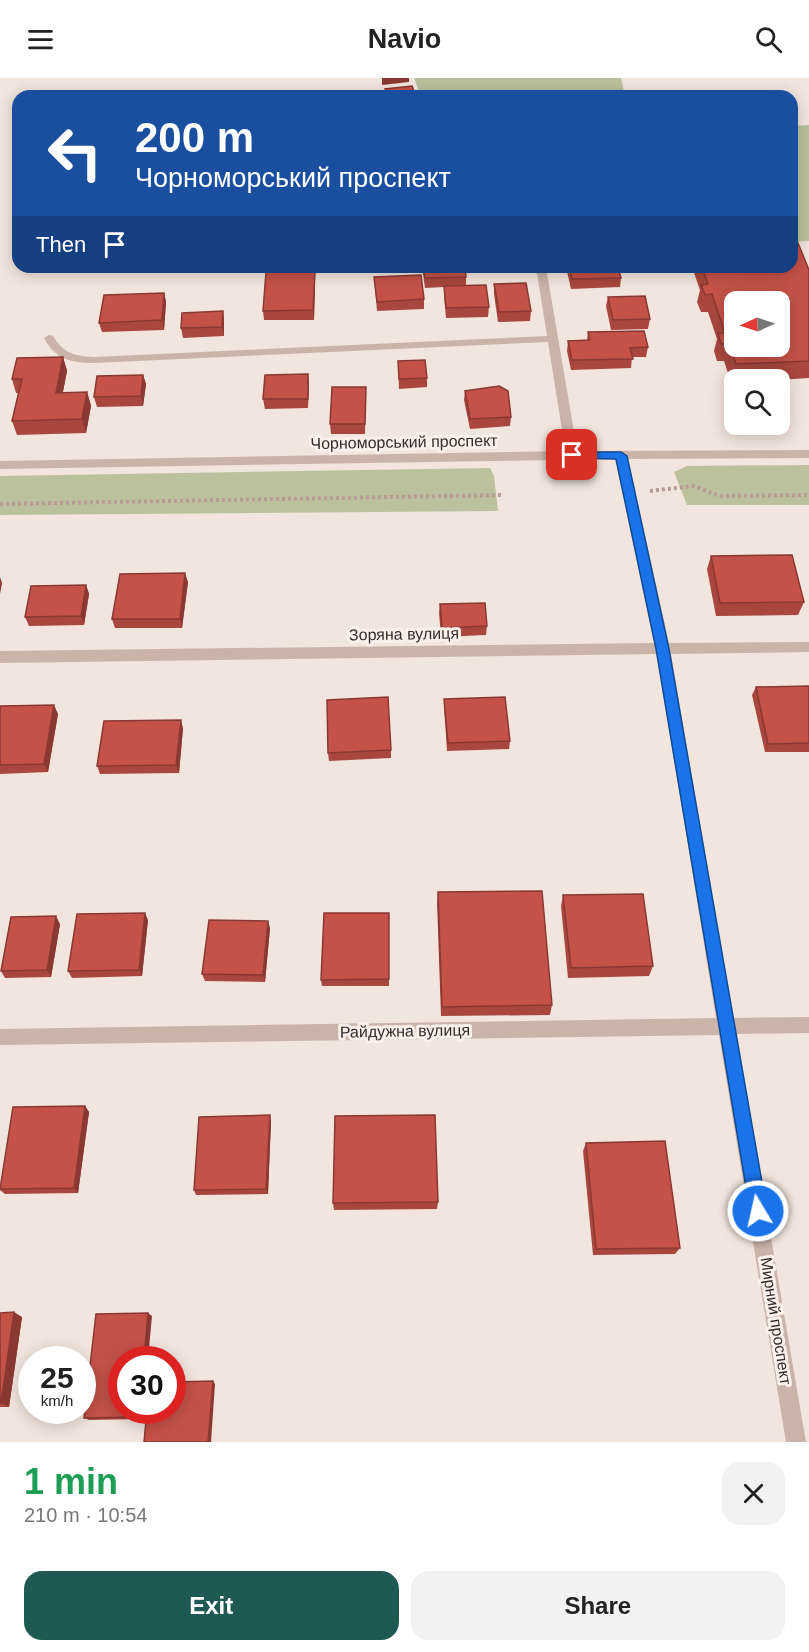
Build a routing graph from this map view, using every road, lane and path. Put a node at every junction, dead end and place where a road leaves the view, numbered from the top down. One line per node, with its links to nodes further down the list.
1 (542, 273): 3 (lane)
2 (49, 338): 3 (lane)
3 (553, 339): 5 (lane)
4 (809, 454): 6 (street, Чорноморський проспект)
5 (572, 455): 6 (street, Чорноморський проспект); 7 (street, Чорноморський проспект)
6 (621, 456): 8 (street, Мирний проспект)
7 (0, 465)
8 (629, 493): 10 (path); 13 (street, Мирний проспект)
9 (503, 495): 11 (path)
10 (809, 495)
11 (0, 504)
12 (809, 647): 13 (street, Зоряна вулиця)
13 (663, 649): 14 (street, Зоряна вулиця); 16 (street, Мирний проспект)
14 (0, 657)
15 (809, 1024): 16 (street, Райдужна вулиця)
16 (728, 1026): 17 (street, Райдужна вулиця); 18 (street, Мирний проспект)
17 (0, 1037)
18 (796, 1442)

